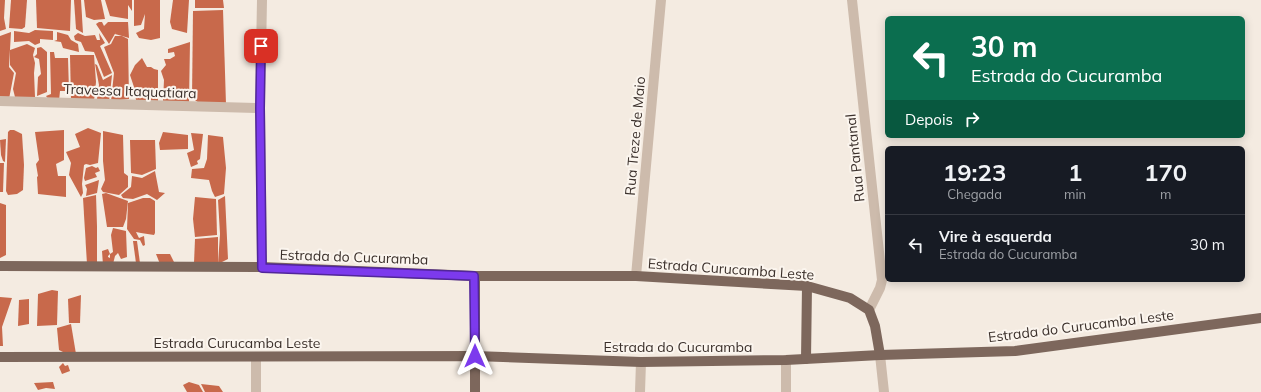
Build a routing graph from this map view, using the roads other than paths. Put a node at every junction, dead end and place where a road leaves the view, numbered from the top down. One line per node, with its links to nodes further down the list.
1 (262, 0): 5 (street)
2 (661, 0): 9 (street, Rua Treze de Maio)
3 (852, 0): 11 (street, Rua Pantanal)
4 (0, 101): 5 (street, Travessa Itaquatiara)
5 (260, 108): 7 (street)
6 (0, 266): 7 (main road, Estrada do Cucuramba)
7 (262, 268): 8 (main road, Estrada do Cucuramba)
8 (474, 276): 9 (main road, Estrada do Cucuramba); 15 (main road)
9 (636, 276): 10 (main road, Estrada Curucamba Leste)
10 (807, 286): 11 (main road, Estrada Curucamba Leste); 17 (main road)
11 (869, 310): 13 (main road)
12 (1261, 318): 13 (main road, Estrada do Curucamba Leste)
13 (880, 355): 17 (main road, Estrada do Cucuramba); 24 (street)
14 (256, 356): 15 (main road, Estrada Curucamba Leste); 16 (main road, Estrada Curucamba Leste); 20 (street)
15 (475, 356): 19 (main road, Estrada do Cucuramba); 21 (main road)
16 (0, 357)
17 (806, 359): 18 (main road, Estrada do Cucuramba)
18 (786, 360): 19 (main road, Estrada do Cucuramba); 23 (street)
19 (641, 362): 22 (street)
20 (256, 392)
21 (475, 392)
22 (640, 392)
23 (786, 392)
24 (884, 392)

